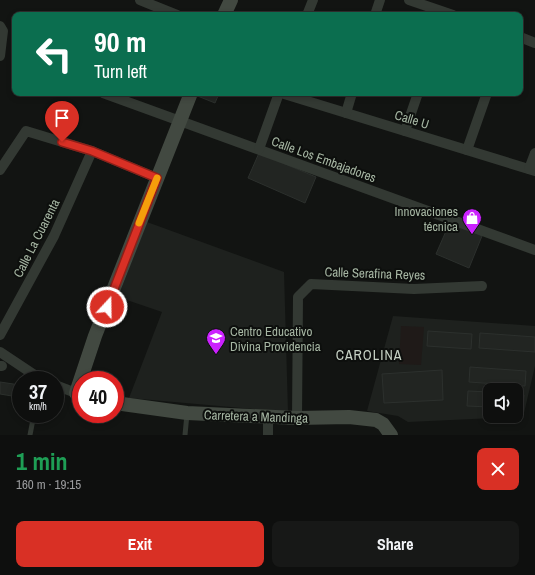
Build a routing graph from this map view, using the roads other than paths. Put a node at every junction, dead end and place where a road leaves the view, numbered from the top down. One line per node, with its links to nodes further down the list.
1 (140, 0): 6 (street)
2 (231, 0): 7 (street)
3 (313, 0): 8 (street)
4 (380, 0): 9 (street)
5 (409, 0): 10 (street)
6 (170, 12)
7 (225, 12)
8 (308, 12)
9 (376, 12)
10 (442, 12)
11 (0, 26): 14 (street)
12 (523, 38): 13 (street)
13 (535, 42)
14 (0, 56)
15 (112, 96): 23 (street, Calle Los Embajadores)
16 (190, 96): 23 (street)
17 (279, 96): 25 (street)
18 (290, 96): 22 (street, Calle U)
19 (351, 96): 22 (street)
20 (417, 96): 24 (street)
21 (487, 96): 26 (street)
22 (346, 113): 24 (street, Calle U)
23 (180, 120): 25 (street, Calle Los Embajadores); 31 (street)
24 (405, 131): 26 (street, Calle U)
25 (259, 149): 32 (street, Calle Los Embajadores)
26 (467, 150): 30 (street, Calle U)
27 (92, 151): 29 (street); 31 (street); 34 (street, Calle La Cuarenta)
28 (535, 153): 30 (street)
29 (0, 170)
30 (532, 170)
31 (157, 178): 37 (street)
32 (535, 250)
33 (482, 286): 41 (street, Calle Serafina Reyes)
34 (0, 335)
35 (0, 352): 36 (street)
36 (28, 371)
37 (85, 371)
38 (124, 404): 39 (street, Carretera a Mandinga)
39 (187, 413): 40 (street, Carretera a Mandinga); 44 (lane)
40 (268, 416): 41 (street, Carretera a Mandinga); 45 (street)
41 (297, 418): 46 (street, Carretera a Mandinga)
42 (32, 423): 43 (lane)
43 (30, 435)
44 (185, 435)
45 (268, 435)
46 (391, 435)

